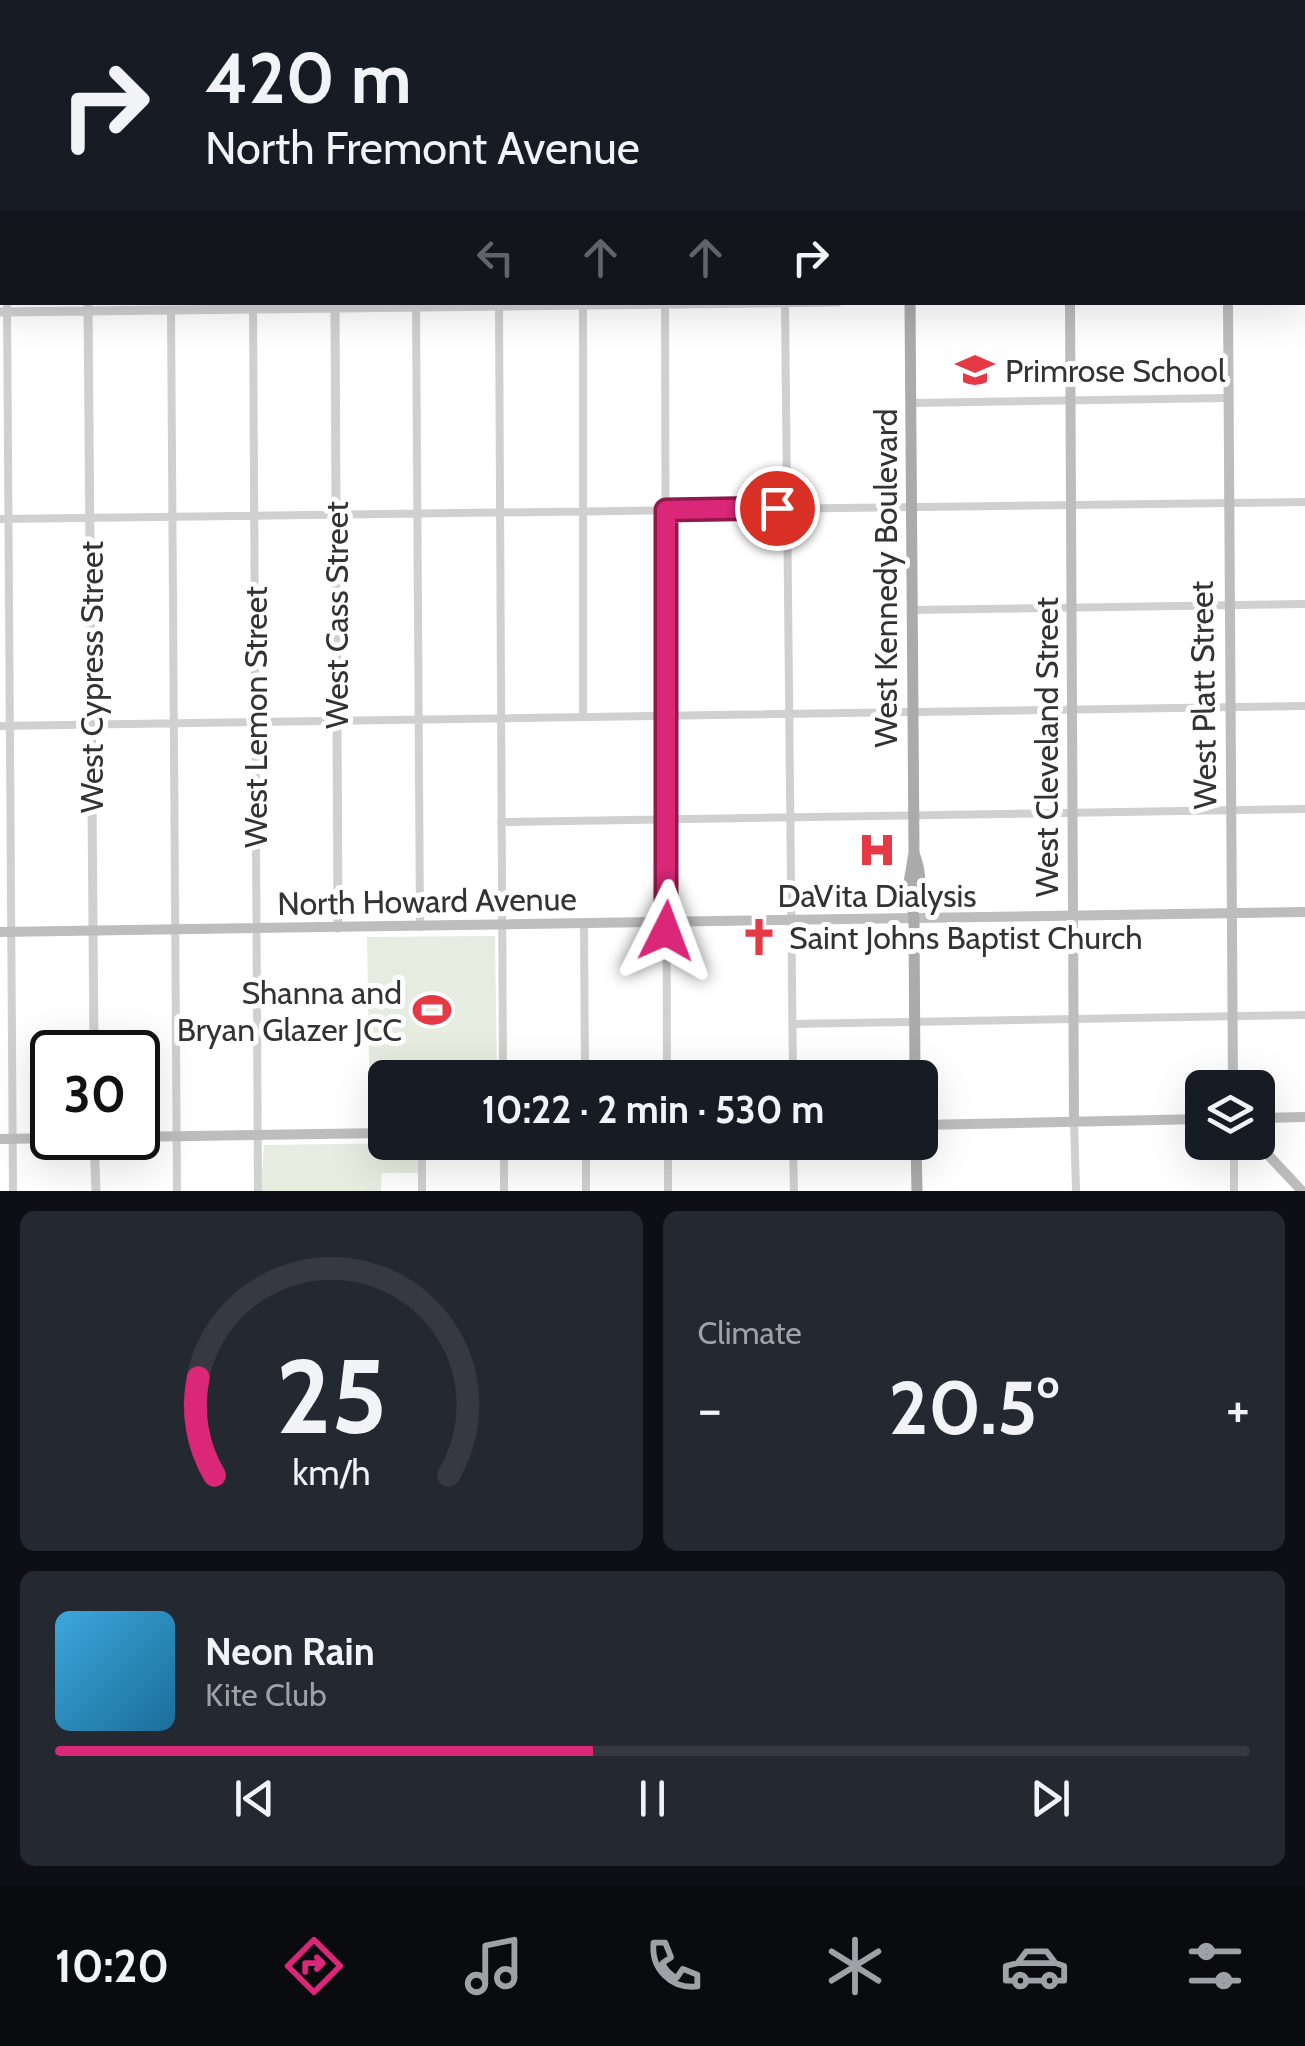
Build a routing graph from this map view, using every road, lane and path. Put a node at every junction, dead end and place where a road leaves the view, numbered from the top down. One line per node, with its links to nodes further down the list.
1 (499, 305): 10 (street); 24 (street)
2 (582, 305): 23 (street)
3 (670, 305): 22 (street)
4 (786, 305): 21 (street)
5 (910, 305): 16 (main road, West Kennedy Boulevard)
6 (1070, 305): 15 (main road, West Cleveland Street)
7 (1228, 305): 14 (main road, West Platt Street)
8 (254, 306): 9 (street); 13 (street); 27 (street, West Lemon Street)
9 (335, 306): 10 (street); 26 (street, West Cass Street)
10 (416, 306): 25 (street)
11 (88, 307): 12 (street); 13 (street); 30 (street, West Cypress Street)
12 (4, 309): 29 (street)
13 (171, 310): 28 (street)
14 (1226, 398): 15 (street); 17 (main road, West Platt Street)
15 (1068, 402): 16 (street); 19 (main road, West Cleveland Street)
16 (910, 404): 20 (main road, West Kennedy Boulevard)
17 (1226, 501): 18 (street); 19 (street); 31 (main road, West Platt Street)
18 (1305, 502)
19 (1069, 504): 20 (street); 33 (main road, West Cleveland Street)
20 (912, 506): 21 (street); 34 (main road, West Kennedy Boulevard)
21 (789, 508): 22 (street); 39 (street)
22 (666, 510): 23 (street); 40 (street)
23 (582, 512): 24 (street); 41 (street)
24 (500, 513): 25 (street); 42 (street)
25 (418, 514): 26 (street); 43 (street)
26 (336, 515): 27 (street); 44 (street, West Cass Street)
27 (254, 516): 28 (street); 45 (street, West Lemon Street)
28 (172, 518): 30 (street); 46 (street)
29 (4, 519): 30 (street); 47 (street)
30 (90, 519): 48 (street, West Cypress Street)
31 (1227, 604): 32 (street); 33 (street); 36 (main road, West Platt Street)
32 (1305, 604)
33 (1070, 606): 34 (street); 37 (main road, West Cleveland Street)
34 (912, 610): 38 (main road, West Kennedy Boulevard)
35 (1305, 706): 36 (street)
36 (1228, 707): 37 (street); 50 (main road, West Platt Street)
37 (1071, 709): 38 (street); 51 (main road, West Cleveland Street)
38 (913, 712): 39 (street); 52 (main road, West Kennedy Boulevard)
39 (790, 714): 40 (street); 53 (street)
40 (668, 716): 41 (street); 54 (street)
41 (582, 718): 42 (street)
42 (500, 719): 43 (street); 55 (street)
43 (419, 720): 44 (street); 64 (street)
44 (337, 721): 45 (street); 65 (street, West Cass Street)
45 (256, 723): 46 (street); 66 (street, West Lemon Street)
46 (173, 724): 48 (street); 67 (street)
47 (5, 726): 48 (street); 68 (street)
48 (92, 726): 69 (street, West Cypress Street)
49 (1305, 809): 50 (street)
50 (1230, 810): 51 (street); 57 (main road, West Platt Street)
51 (1071, 812): 52 (street); 59 (main road, West Cleveland Street)
52 (914, 816): 53 (street); 58 (main road, West Kennedy Boulevard)
53 (790, 817): 54 (street); 60 (street)
54 (668, 820): 55 (street); 61 (street)
55 (501, 822): 63 (street)
56 (1305, 912): 57 (main road, North Howard Avenue)
57 (1230, 913): 59 (main road, North Howard Avenue); 71 (main road, West Platt Street)
58 (914, 914): 59 (main road, North Howard Avenue); 60 (main road, North Howard Avenue); 73 (main road, West Kennedy Boulevard)
59 (1072, 916): 72 (main road, West Cleveland Street)
60 (792, 920): 61 (main road, North Howard Avenue); 74 (street)
61 (668, 922): 62 (main road, North Howard Avenue); 78 (street)
62 (584, 924): 63 (main road, North Howard Avenue); 77 (street)
63 (502, 925): 64 (main road, North Howard Avenue); 76 (street)
64 (420, 927): 65 (main road, North Howard Avenue)
65 (338, 928): 66 (main road, North Howard Avenue)
66 (256, 929): 67 (main road, North Howard Avenue); 88 (street, West Lemon Street)
67 (175, 931): 69 (main road, North Howard Avenue); 90 (street)
68 (6, 932): 69 (main road, North Howard Avenue); 91 (street)
69 (93, 932): 75 (street, West Cypress Street)
70 (1305, 1014): 71 (street)
71 (1232, 1016): 72 (street); 81 (main road, West Platt Street)
72 (1073, 1019): 73 (street); 85 (main road, West Cleveland Street)
73 (915, 1022): 74 (street); 80 (main road, West Kennedy Boulevard)
74 (792, 1024): 79 (street)
75 (94, 1030)
76 (503, 1060)
77 (585, 1060)
78 (667, 1060)
79 (792, 1060)
80 (916, 1060)
81 (1232, 1070)
82 (1305, 1117): 83 (main road)
83 (1275, 1118)
84 (1185, 1119): 85 (main road)
85 (1074, 1121): 86 (main road); 111 (street, West Cleveland Street)
86 (938, 1124)
87 (368, 1134): 88 (main road)
88 (258, 1135): 90 (main road); 104 (street, West Lemon Street)
89 (160, 1137): 90 (main road)
90 (176, 1137): 103 (street)
91 (6, 1139): 101 (street)
92 (95, 1160): 102 (street)
93 (422, 1160): 105 (street)
94 (504, 1160): 106 (street)
95 (586, 1160): 107 (street)
96 (668, 1160): 108 (street)
97 (793, 1160): 109 (street)
98 (916, 1160): 110 (main road)
99 (1234, 1160): 112 (street)
100 (1273, 1160): 113 (main road)
101 (13, 1191)
102 (96, 1191)
103 (176, 1191)
104 (258, 1191)
105 (422, 1191)
106 (504, 1191)
107 (586, 1191)
108 (668, 1191)
109 (794, 1191)
110 (917, 1191)
111 (1076, 1191)
112 (1234, 1191)
113 (1302, 1191)

